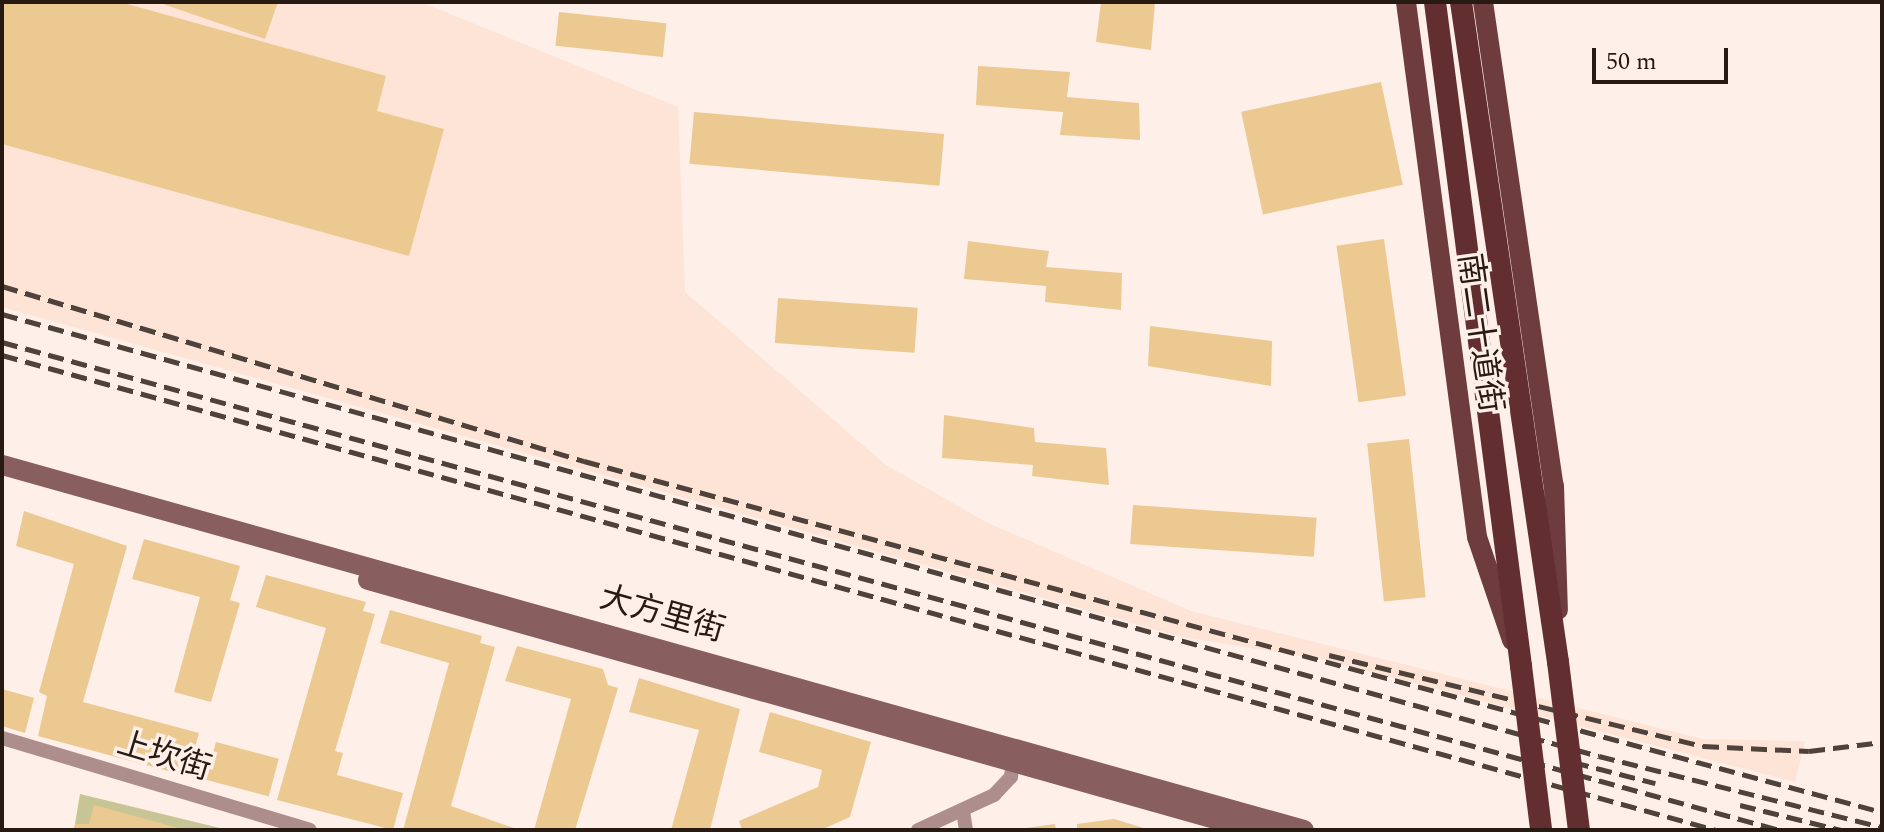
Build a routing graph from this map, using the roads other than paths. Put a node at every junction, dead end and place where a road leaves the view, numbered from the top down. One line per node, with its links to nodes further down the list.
1 (1406, 2): 8 (main road, 南二十道街)
2 (1435, 2): 8 (highway)
3 (1461, 2): 7 (highway)
4 (1483, 2): 7 (main road, 南二十道街)
5 (2, 465): 16 (main road, 大方里街)
6 (2, 478): 10 (main road, 大方里街)
7 (1558, 662): 18 (highway, bridge)
8 (1521, 666): 17 (highway, bridge)
9 (2, 738): 12 (street, 上坎街)
10 (1013, 760): 11 (street); 15 (main road, 大方里街)
11 (963, 811): 13 (street); 14 (street)
12 (310, 830)
13 (918, 830)
14 (966, 830)
15 (1254, 830)
16 (1304, 830)
17 (1541, 830)
18 (1579, 830)

